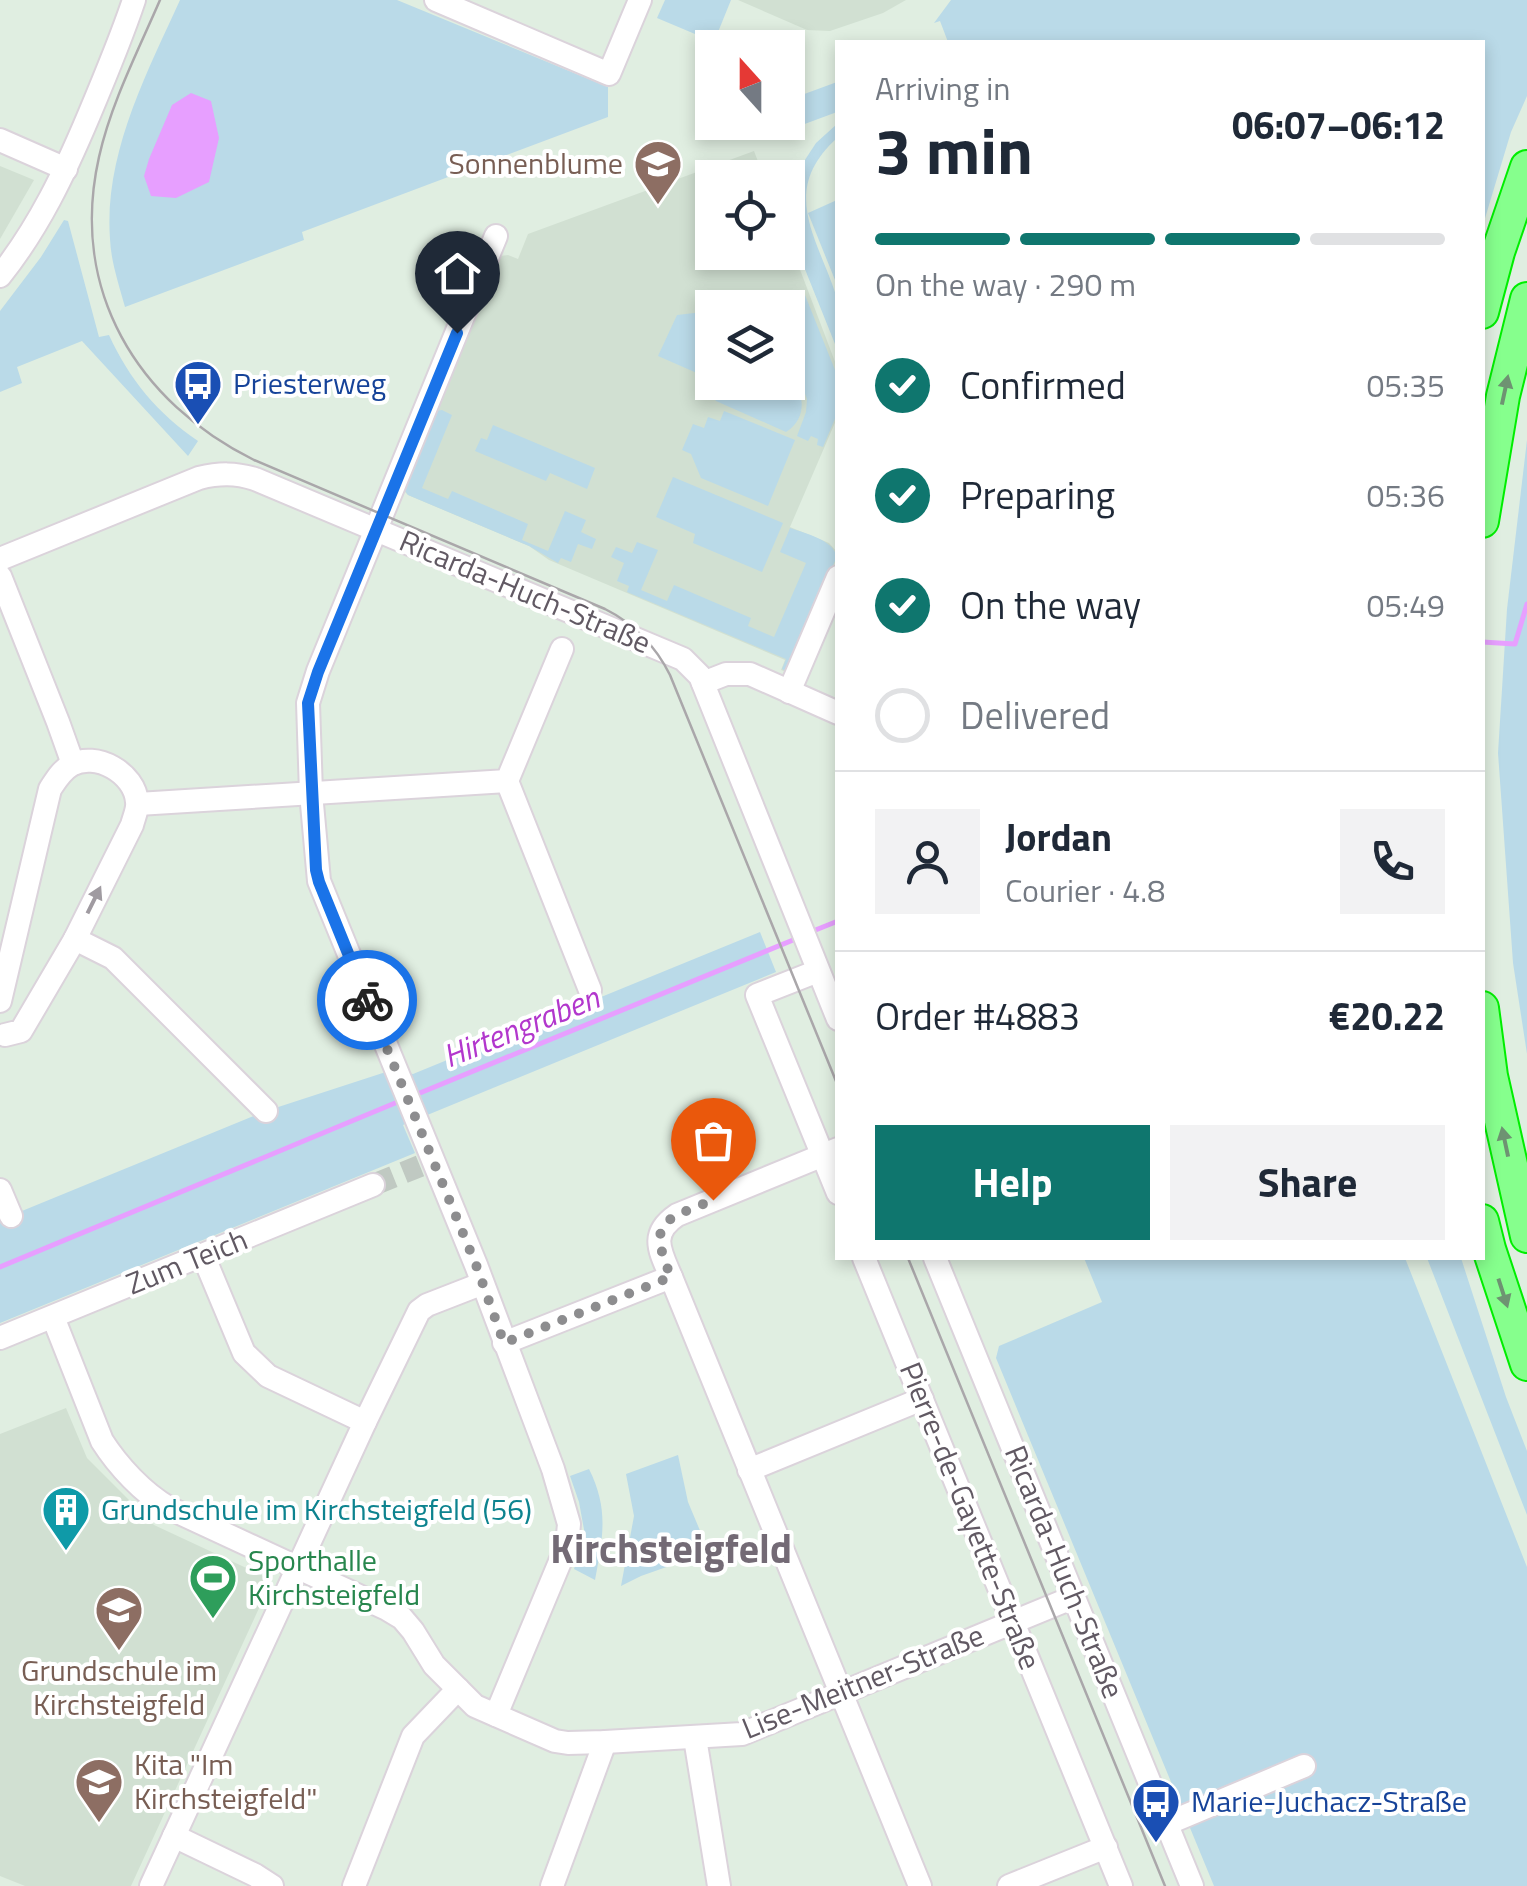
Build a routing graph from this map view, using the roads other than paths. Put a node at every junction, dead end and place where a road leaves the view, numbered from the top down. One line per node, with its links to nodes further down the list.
1 (134, 0): 6 (street)
2 (436, 0): 3 (street)
3 (640, 0)
4 (0, 140): 6 (street)
5 (1527, 168): 10 (highway)
6 (66, 169): 8 (street)
7 (496, 236): 12 (street)
8 (0, 276)
9 (1527, 299): 11 (highway, one-way to 9)
10 (1485, 301)
11 (1485, 502)
12 (376, 530): 13 (street, Ricarda-Huch-Straße); 17 (street, Ricarda-Huch-Straße); 22 (street)
13 (0, 560)
14 (0, 576): 20 (street)
15 (835, 583): 18 (street)
16 (562, 649): 21 (street)
17 (703, 683): 18 (street); 26 (street, Ricarda-Huch-Straße)
18 (789, 692): 19 (street)
19 (835, 713)
20 (73, 764): 23 (street); 24 (street)
21 (506, 782): 22 (street); 27 (street)
22 (311, 794): 23 (street); 44 (street)
23 (138, 804): 25 (street, one-way to 23)
24 (10, 913): 28 (street)
25 (75, 940): 31 (street); 32 (street)
26 (814, 962): 29 (street, Ricarda-Huch-Straße); 33 (street)
27 (590, 990)
28 (0, 1001)
29 (835, 1012)
30 (1485, 1031): 39 (highway, one-way to 30)
31 (2, 1037)
32 (266, 1111)
33 (830, 1152): 34 (street); 43 (street)
34 (835, 1178)
35 (373, 1185): 40 (street, Zum Teich)
36 (0, 1190): 37 (street)
37 (11, 1216)
38 (1485, 1233): 48 (highway, one-way to 48)
39 (1527, 1236)
40 (203, 1255): 45 (street, Zum Teich); 50 (street)
41 (865, 1260): 49 (street, Pierre-de-Gayette-Straße)
42 (936, 1260): 53 (street, Ricarda-Huch-Straße)
43 (671, 1277): 47 (street); 51 (street)
44 (481, 1284): 47 (street); 50 (street)
45 (54, 1317): 46 (street, Zum Teich); 52 (street, Lise-Meitner-Straße)
46 (0, 1338)
47 (504, 1343): 57 (street)
48 (1527, 1364)
49 (922, 1399): 51 (street); 54 (street, Pierre-de-Gayette-Straße)
50 (364, 1422): 52 (street)
51 (749, 1470): 56 (street)
52 (299, 1568): 55 (street, Lise-Meitner-Straße); 62 (street)
53 (1074, 1597): 54 (street, Lise-Meitner-Straße); 61 (street, Ricarda-Huch-Straße)
54 (1014, 1622): 56 (street, Lise-Meitner-Straße); 63 (street, Pierre-de-Gayette-Straße)
55 (458, 1689): 57 (street, Lise-Meitner-Straße); 66 (street)
56 (842, 1692): 58 (street, Lise-Meitner-Straße); 69 (street)
57 (496, 1715): 59 (street, Lise-Meitner-Straße)
58 (695, 1738): 59 (street, Lise-Meitner-Straße); 68 (street)
59 (605, 1742): 67 (street)
60 (1304, 1766): 61 (street)
61 (1166, 1824): 72 (street, Ricarda-Huch-Straße)
62 (174, 1836): 64 (street); 65 (street)
63 (1106, 1848): 70 (street); 71 (street, Pierre-de-Gayette-Straße)
64 (151, 1886)
65 (272, 1886)
66 (354, 1886)
67 (552, 1886)
68 (719, 1886)
69 (920, 1886)
70 (1009, 1886)
71 (1122, 1886)
72 (1192, 1886)

